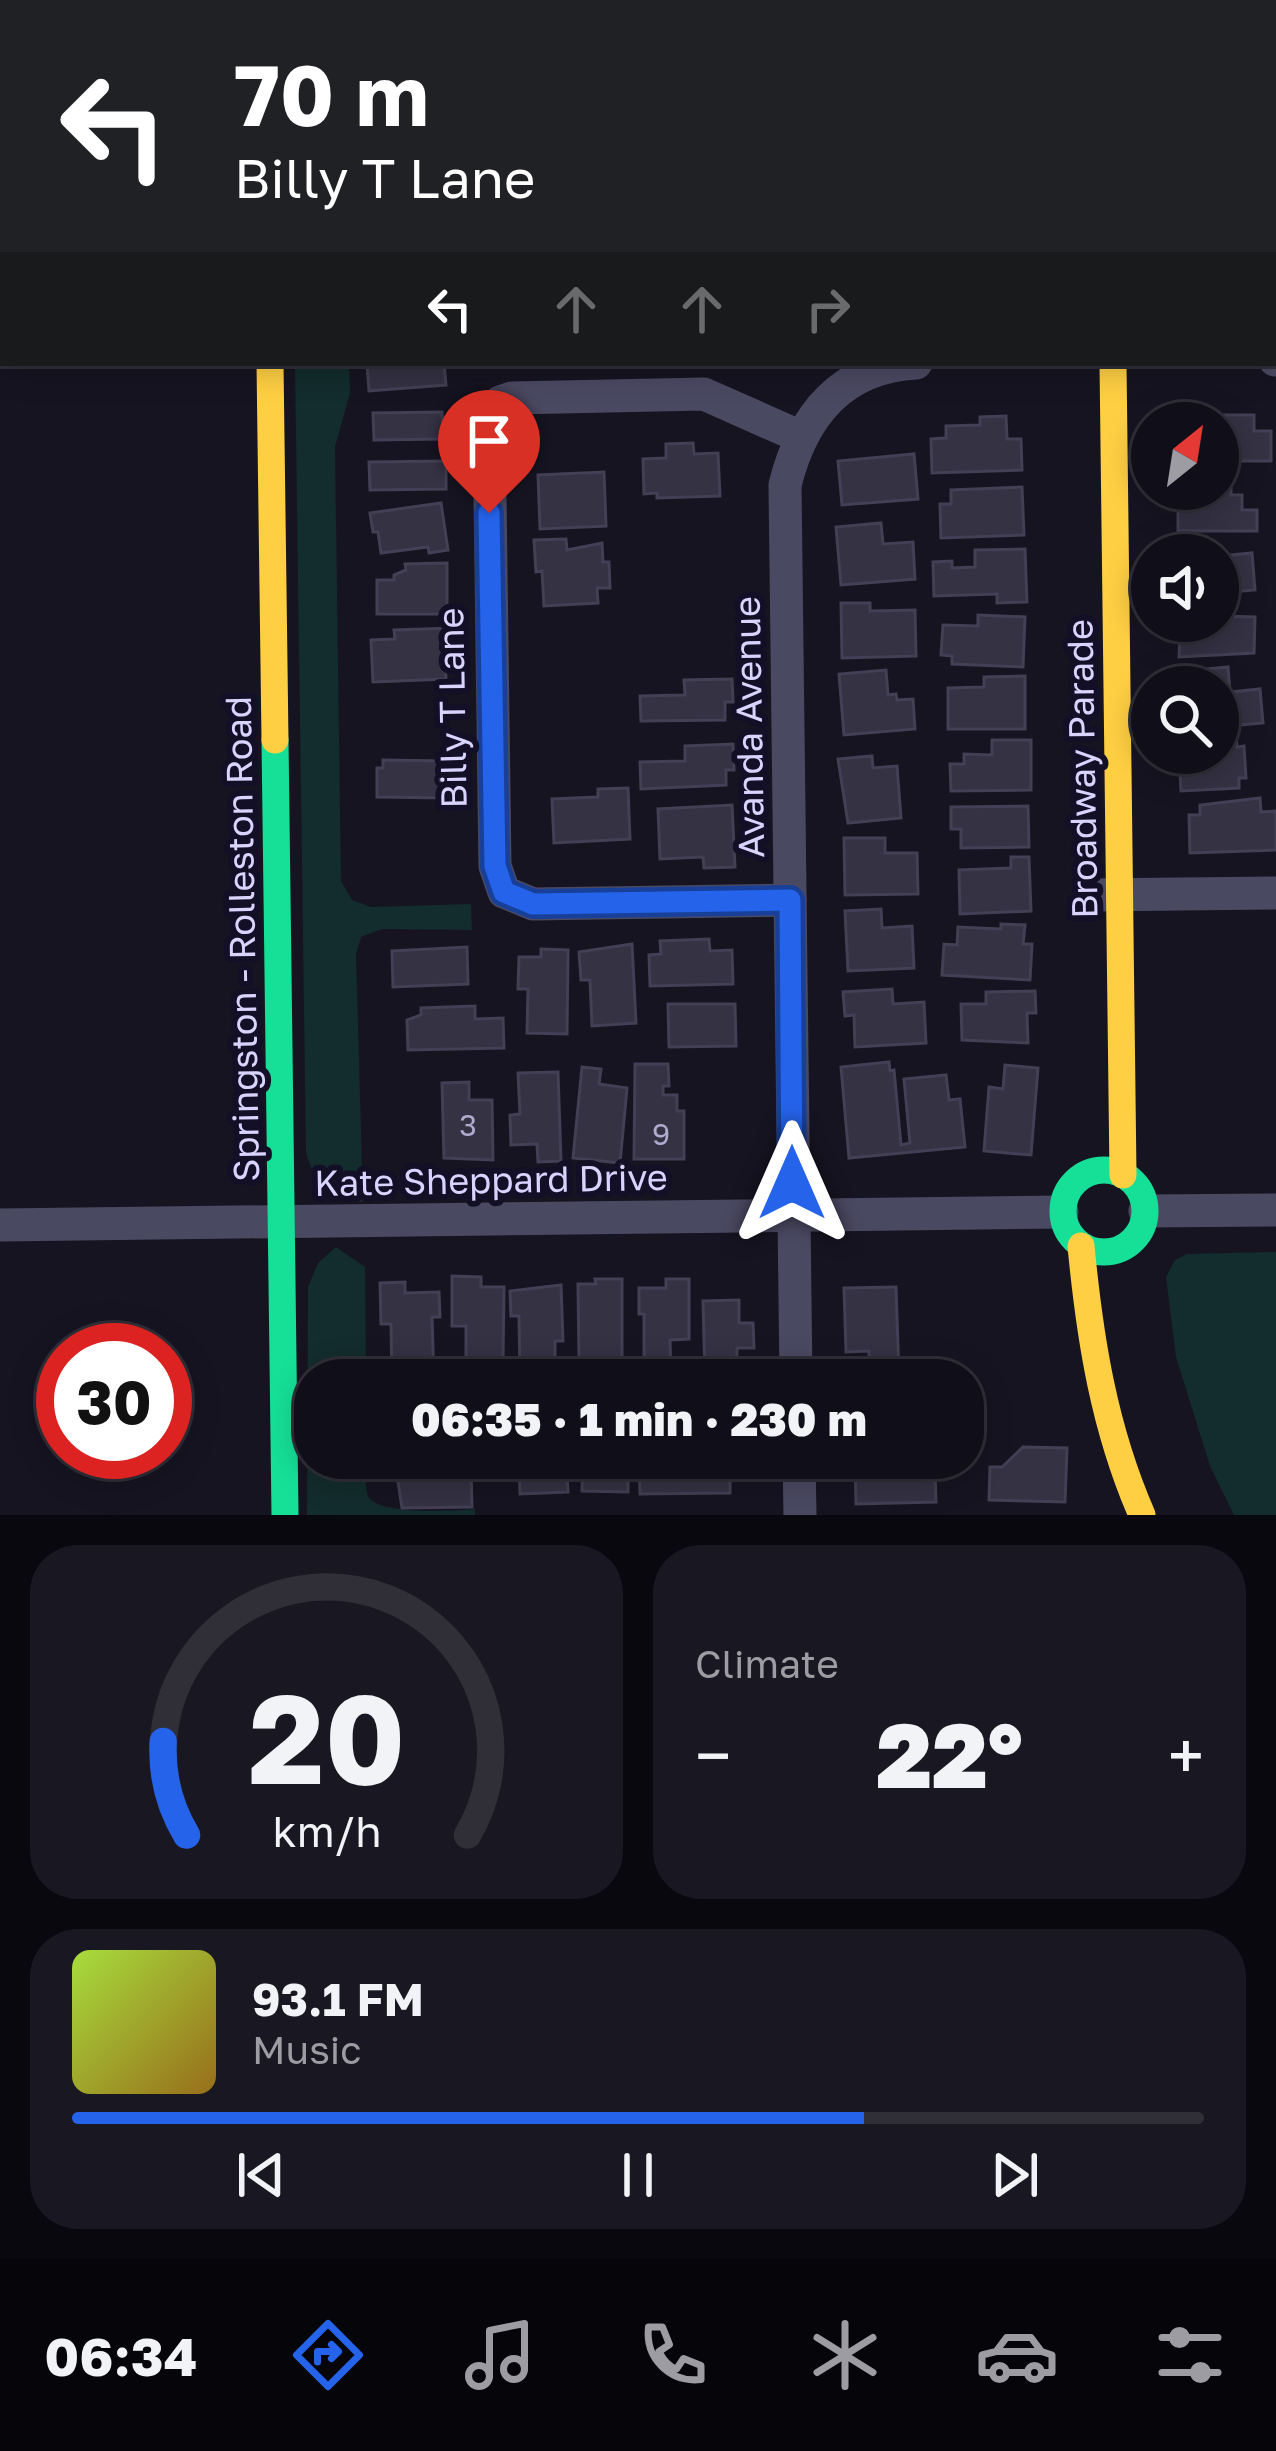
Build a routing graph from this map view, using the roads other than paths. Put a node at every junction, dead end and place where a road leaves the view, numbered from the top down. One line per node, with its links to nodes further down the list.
1 (270, 366): 13 (street, Springston - Rolleston Road)
2 (896, 366): 4 (street, Avanda Avenue)
3 (1113, 366): 6 (street, Broadway Parade)
4 (801, 437): 7 (street, Avanda Avenue); 7 (street, Billy T Lane)
5 (1276, 893): 6 (street)
6 (1097, 895): 8 (street, Broadway Parade)
7 (790, 900): 12 (street, Avanda Avenue)
8 (1123, 1174): 10 (street); 11 (street)
9 (1276, 1210): 10 (street)
10 (1145, 1211): 15 (street)
11 (1062, 1212): 12 (street, Kate Sheppard Drive); 15 (street)
12 (792, 1215): 13 (street, Kate Sheppard Drive); 17 (street, Avanda Avenue)
13 (280, 1223): 14 (street, Kate Sheppard Drive); 20 (street, Springston - Rolleston Road)
14 (0, 1225)
15 (1081, 1246): 22 (street)
16 (1118, 1322): 18 (street)
17 (795, 1359)
18 (1140, 1427)
19 (799, 1479): 21 (street)
20 (284, 1515)
21 (800, 1515)
22 (1142, 1515)

